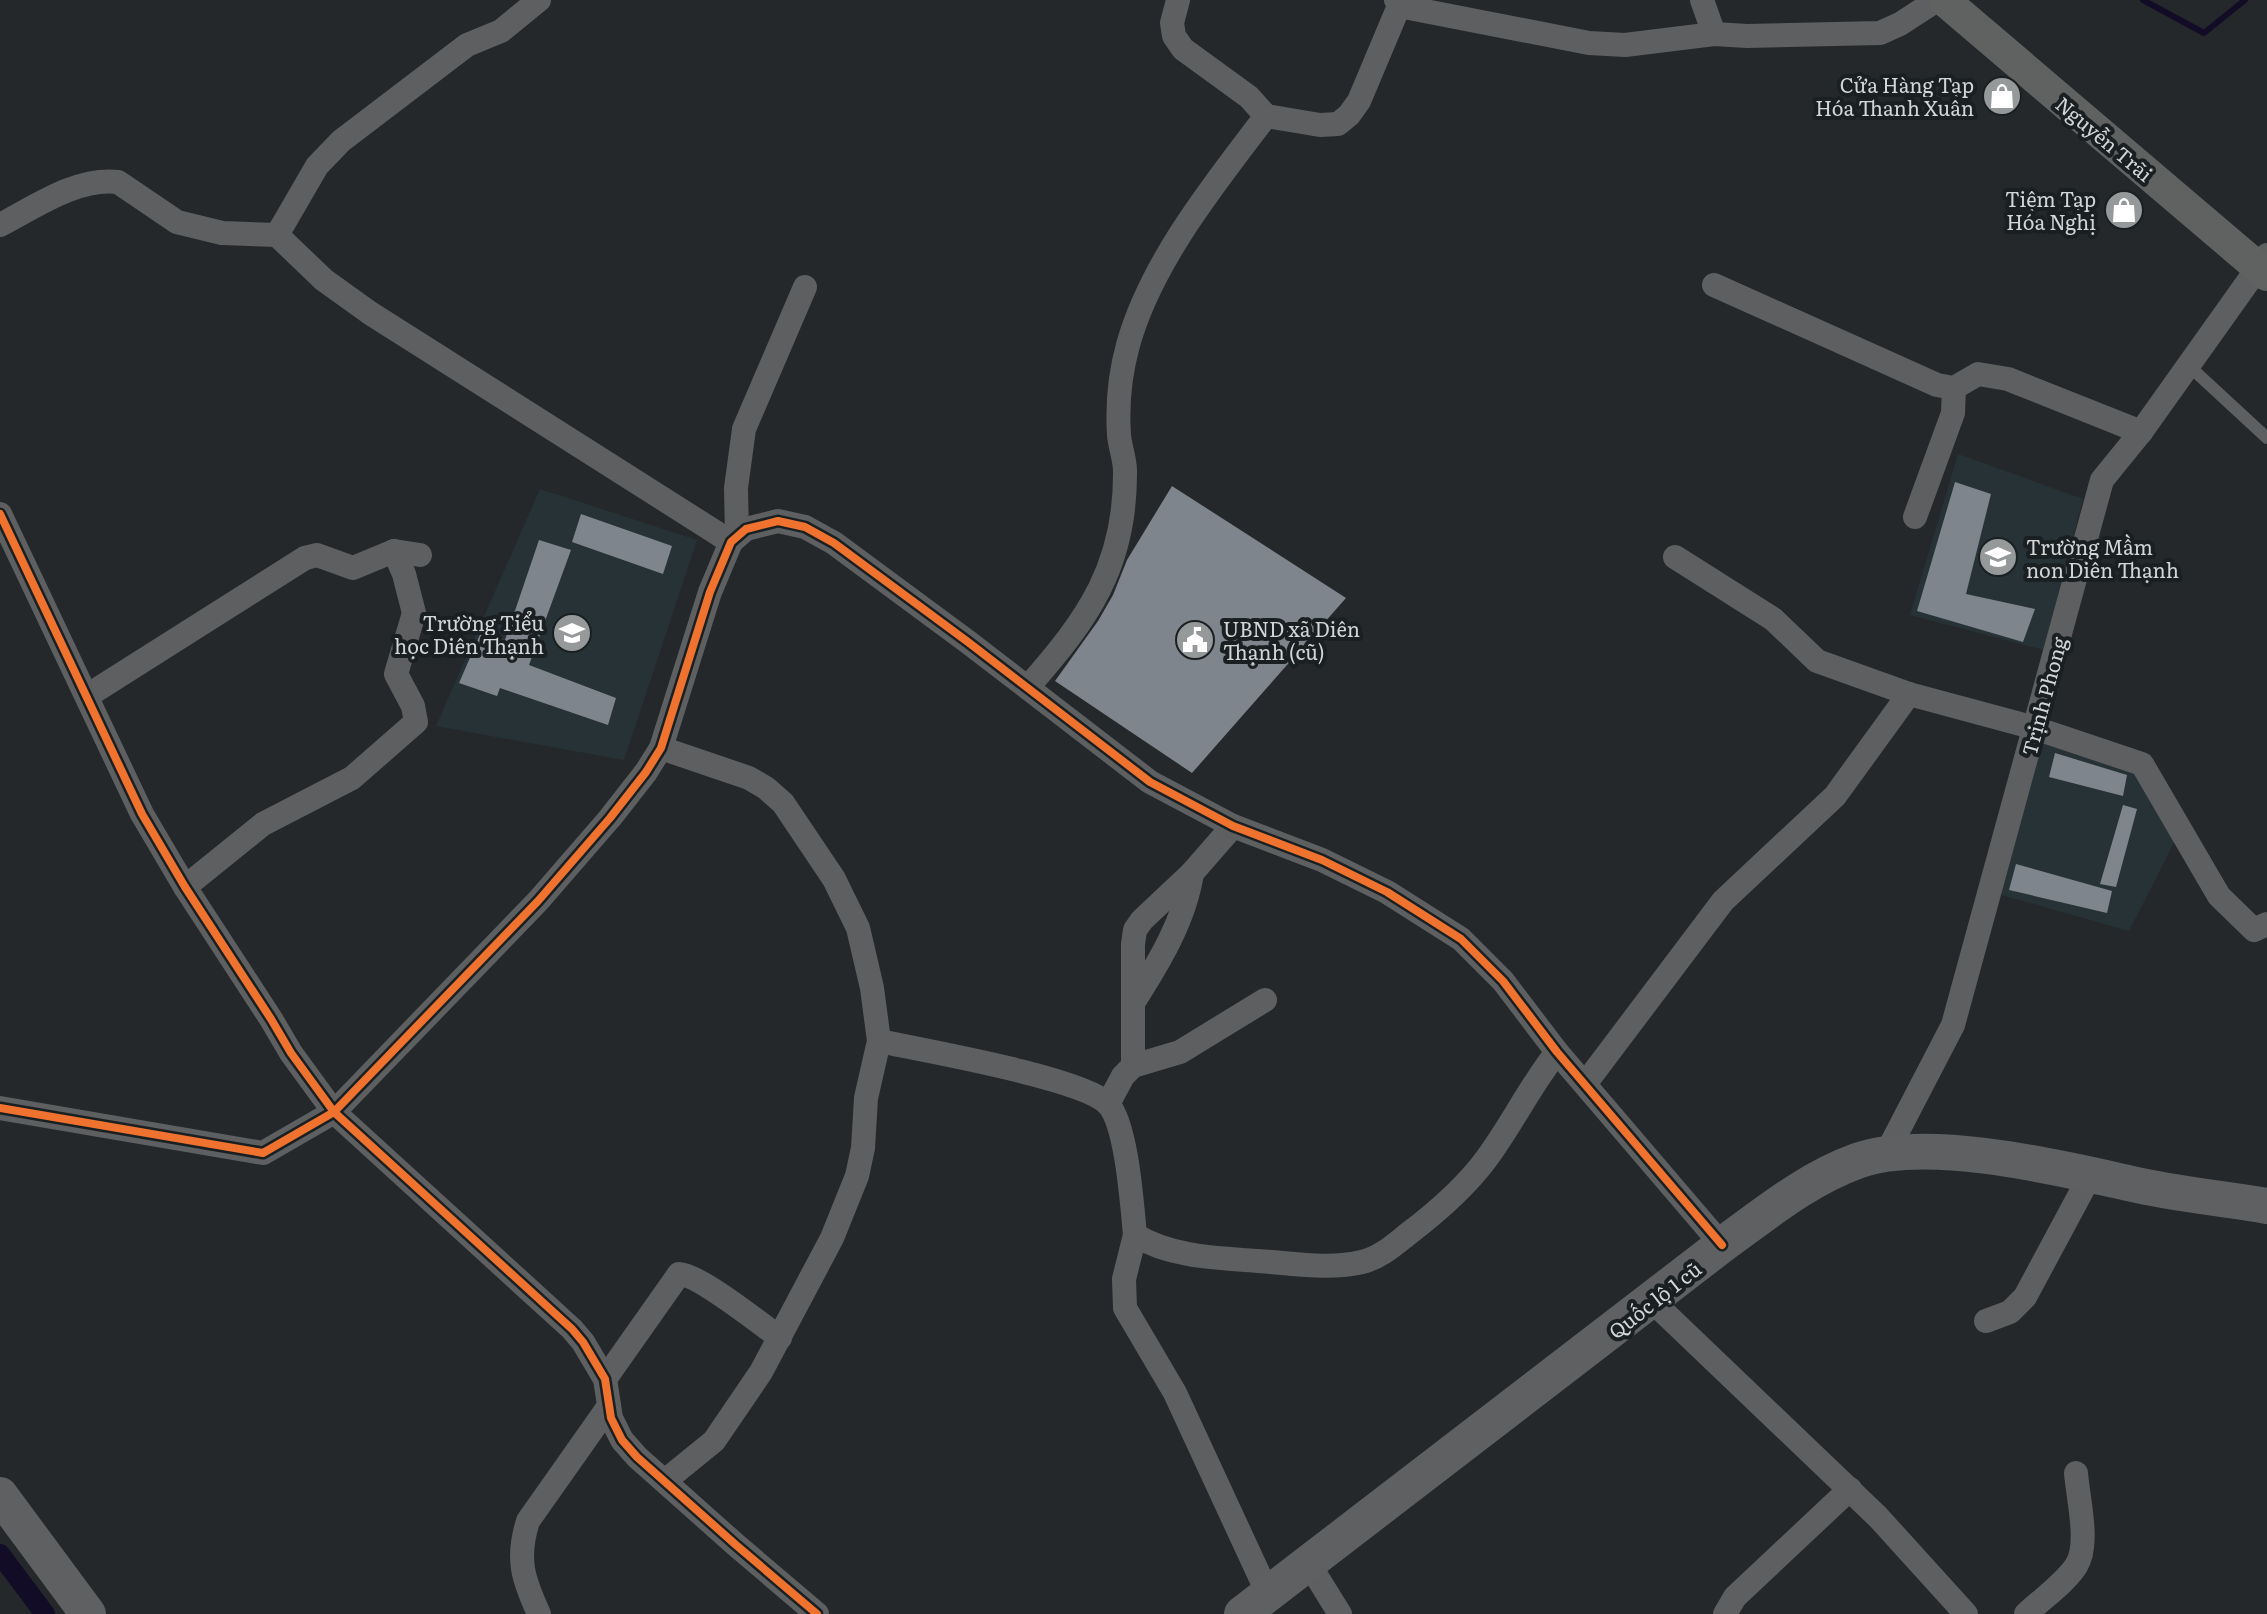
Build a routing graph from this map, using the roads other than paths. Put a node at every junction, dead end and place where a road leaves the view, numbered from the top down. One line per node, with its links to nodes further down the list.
1 (539, 0): 10 (street)
2 (1178, 0): 8 (street)
3 (1702, 0): 7 (street)
4 (1937, 0): 7 (street)
5 (1944, 0): 11 (main road, Nguyễn Trãi)
6 (1398, 3): 7 (street); 8 (street)
7 (1714, 34)
8 (1266, 116): 24 (street)
9 (0, 225): 10 (street)
10 (277, 235): 20 (street)
11 (2264, 266): 14 (street, Trịnh Phong)
12 (1714, 285): 15 (street)
13 (805, 287): 20 (street)
14 (2188, 365): 16 (street, Trịnh Phong); 17 (lane)
15 (1954, 388): 16 (street); 19 (street)
16 (2141, 432): 27 (street, Trịnh Phong)
17 (2267, 438)
18 (0, 514): 26 (street)
19 (1915, 517)
20 (734, 539): 24 (street); 28 (street)
21 (394, 551): 22 (street); 26 (street); 31 (street)
22 (420, 555)
23 (1675, 557): 25 (street)
24 (1028, 687): 29 (street)
25 (1909, 694): 27 (street); 38 (street)
26 (87, 696): 31 (street)
27 (2035, 728): 32 (street); 42 (street, Trịnh Phong)
28 (661, 748): 35 (street); 41 (street)
29 (1233, 826): 30 (street); 36 (street)
30 (1192, 873): 34 (street); 34 (street)
31 (185, 887): 41 (street)
32 (2267, 924)
33 (1265, 1000): 37 (street)
34 (1133, 1003): 37 (street)
35 (879, 1041): 39 (street); 49 (street)
36 (1557, 1052): 38 (street); 45 (street)
37 (1133, 1066): 39 (street)
38 (1585, 1084): 46 (street)
39 (1108, 1104): 45 (street)
40 (0, 1108): 41 (street)
41 (334, 1112): 50 (street)
42 (1886, 1154): 43 (main road, Quốc lộ 1 cũ); 46 (main road, Quốc lộ 1 cũ)
43 (2091, 1174): 44 (main road, Quốc lộ 1 cũ); 48 (street)
44 (2267, 1206)
45 (1135, 1235): 57 (street)
46 (1722, 1245): 47 (main road, Quốc lộ 1 cũ)
47 (1652, 1301): 54 (street); 56 (main road, Quốc lộ 1 cũ)
48 (1986, 1321)
49 (780, 1338): 50 (street); 53 (street)
50 (605, 1379): 51 (street)
51 (609, 1406): 53 (street); 59 (street)
52 (2076, 1473): 64 (street)
53 (666, 1480): 60 (street)
54 (1850, 1489): 62 (street); 63 (street)
55 (0, 1495): 58 (main road)
56 (1309, 1564): 57 (main road, Quốc lộ 1 cũ); 61 (street)
57 (1255, 1604)
58 (88, 1614)
59 (539, 1614)
60 (817, 1614)
61 (1340, 1614)
62 (1725, 1614)
63 (1966, 1614)
64 (2026, 1614)

